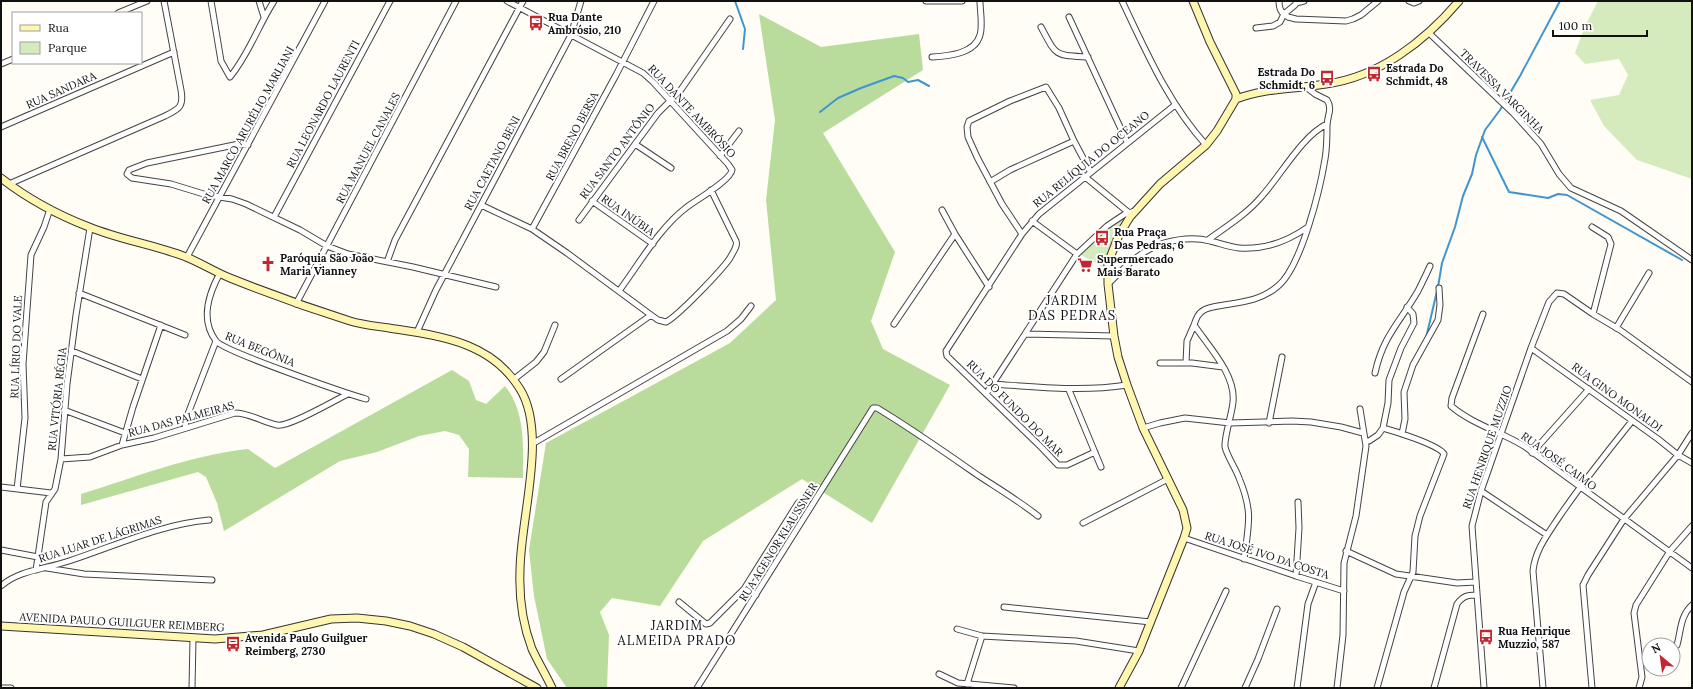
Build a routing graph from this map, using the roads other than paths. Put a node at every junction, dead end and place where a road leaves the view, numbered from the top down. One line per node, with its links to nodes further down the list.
1 (147, 1): 26 (street)
2 (164, 1): 35 (street)
3 (210, 1): 28 (street)
4 (259, 1): 28 (street)
5 (274, 1): 28 (street)
6 (325, 1): 51 (street, RUA MARCO ARURÉLIO MARLIANI)
7 (390, 1): 67 (street, RUA LEONARDO LAURENTI)
8 (456, 1): 78 (street, RUA MANUEL CANALES)
9 (507, 1): 25 (street, RUA DANTE AMBRÓSIO)
10 (523, 1): 25 (street)
11 (581, 1): 34 (street, RUA CAETANO BENI)
12 (654, 1): 39 (street, RUA BRENO BERSA)
13 (926, 1): 14 (street)
14 (962, 1)
15 (980, 1): 36 (street)
16 (1122, 1): 44 (street)
17 (1193, 1): 42 (main road)
18 (1279, 1): 27 (street)
19 (1304, 1): 24 (street)
20 (1378, 1): 27 (street)
21 (1409, 1): 22 (street)
22 (1419, 1)
23 (1460, 1): 33 (main road)
24 (1296, 2): 27 (street)
25 (520, 8): 34 (street, RUA DANTE AMBRÓSIO); 82 (street)
26 (120, 12)
27 (1284, 14): 32 (street)
28 (264, 17)
29 (1069, 17): 37 (street)
30 (730, 19): 43 (street, RUA SANTO ANTÔNIO)
31 (1041, 27): 37 (street)
32 (1256, 28)
33 (1429, 33): 41 (main road); 81 (street, TRAVESSA VARGINHA)
34 (571, 35): 39 (street, RUA DANTE AMBRÓSIO); 63 (street, RUA CAETANO BENI)
35 (174, 52): 46 (street, RUA SANDARA); 59 (street)
36 (932, 56)
37 (1088, 57): 49 (street)
38 (12, 58): 40 (street)
39 (623, 61): 43 (street, RUA DANTE AMBRÓSIO); 73 (street, RUA BRENO BERSA)
40 (1, 64)
41 (1306, 87): 42 (main road); 45 (street)
42 (1236, 97): 52 (main road)
43 (669, 100): 50 (street, RUA SANTO ANTÔNIO); 53 (street, RUA DANTE AMBRÓSIO)
44 (1175, 104): 49 (street, RUA RELÍQUIA DO OCEANO); 52 (street)
45 (1327, 124): 70 (street); 76 (street)
46 (1, 127)
47 (739, 131): 53 (street)
48 (1074, 141): 55 (street); 58 (street); 58 (street)
49 (1127, 142): 55 (street, RUA RELÍQUIA DO OCEANO)
50 (635, 144): 54 (street); 62 (street, RUA SANTO ANTÔNIO)
51 (248, 145): 61 (street, RUA MARCO ARURÉLIO MARLIANI); 61 (street)
52 (1206, 145): 66 (main road)
53 (720, 156): 60 (street, RUA DANTE AMBRÓSIO)
54 (671, 168)
55 (1090, 171): 56 (street, RUA RELÍQUIA DO OCEANO)
56 (1084, 176): 66 (street); 69 (street, RUA RELÍQUIA DO OCEANO)
57 (1, 178): 59 (main road)
58 (990, 182): 75 (street)
59 (9, 184): 64 (main road)
60 (711, 190): 77 (street); 98 (street)
61 (220, 197): 67 (street); 80 (street, RUA MARCO ARURÉLIO MARLIANI)
62 (592, 201): 68 (street, RUA SANTO ANTÔNIO); 77 (street, RUA INÚBIA)
63 (481, 205): 73 (street); 86 (street, RUA CAETANO BENI)
64 (50, 209): 72 (main road); 153 (street, RUA LÍRIO DO VALE)
65 (942, 210): 74 (street)
66 (1132, 212): 79 (street); 87 (main road)
67 (274, 217): 78 (street)
68 (579, 220)
69 (1032, 221): 75 (street, RUA RELÍQUIA DO OCEANO); 79 (street)
70 (1309, 227): 76 (street); 101 (street)
71 (1592, 227): 97 (street)
72 (90, 228): 80 (main road); 92 (street, RUA VITÓRIA RÉGIA)
73 (532, 229): 91 (street)
74 (956, 234): 89 (street); 99 (street)
75 (1022, 234): 89 (street, RUA RELÍQUIA DO OCEANO)
76 (1208, 240): 87 (street)
77 (653, 244): 91 (street)
78 (327, 246): 82 (street); 93 (street, RUA MANUEL CANALES)
79 (1077, 254): 105 (street)
80 (187, 258): 85 (main road)
81 (1692, 260)
82 (387, 262): 86 (street)
83 (1430, 266): 95 (street)
84 (1649, 273): 103 (street)
85 (220, 274): 93 (main road); 108 (street, RUA BEGÔNIA)
86 (445, 275): 88 (street); 104 (street, RUA CAETANO BENI)
87 (1108, 284): 107 (main road)
88 (496, 287)
89 (989, 287): 111 (street, RUA RELÍQUIA DO OCEANO)
90 (1438, 288): 139 (street)
91 (619, 291): 98 (street)
92 (80, 293): 100 (street); 110 (street, RUA VITÓRIA RÉGIA)
93 (296, 304): 104 (main road)
94 (751, 306): 142 (street)
95 (1407, 307): 116 (street); 135 (street)
96 (1483, 314): 140 (street, RUA JOSÉ CAIMO)
97 (1593, 314): 103 (street); 109 (street, RUA HENRIQUE MUZZIO)
98 (651, 315): 118 (street)
99 (894, 324)
100 (160, 325): 106 (street); 117 (street)
101 (1194, 325): 114 (street); 115 (street)
102 (555, 326): 119 (street)
103 (1616, 328): 120 (street)
104 (417, 332): 119 (main road)
105 (1026, 334): 107 (street); 121 (street)
106 (185, 335)
107 (1114, 336): 122 (main road)
108 (216, 341): 125 (street, RUA BEGÔNIA); 133 (street)
109 (1531, 348): 123 (street, RUA GINO MONALDI); 140 (street, RUA HENRIQUE MUZZIO)
110 (72, 351): 117 (street); 129 (street, RUA VITÓRIA RÉGIA)
111 (946, 353): 126 (street, RUA DO FUNDO DO MAR)
112 (1282, 358): 131 (street)
113 (1160, 363): 114 (street)
114 (1186, 363): 115 (street)
115 (1223, 366): 132 (street)
116 (1375, 373)
117 (142, 379): 136 (street)
118 (561, 379)
119 (513, 380): 142 (main road)
120 (1692, 382)
121 (992, 384): 124 (street); 126 (street)
122 (1126, 386): 124 (street); 134 (main road)
123 (1589, 389): 130 (street, RUA GINO MONALDI); 145 (street)
124 (1070, 390): 144 (street)
125 (348, 394): 127 (street, RUA BEGÔNIA); 133 (street, RUA DAS PALMEIRAS)
126 (986, 394): 144 (street, RUA DO FUNDO DO MAR)
127 (366, 399)
128 (1360, 409): 137 (street)
129 (64, 410): 136 (street); 147 (street, RUA VITÓRIA RÉGIA)
130 (1632, 421): 146 (street, RUA GINO MONALDI); 152 (street)
131 (1270, 423): 132 (street); 137 (street)
132 (1230, 424): 134 (street); 169 (street)
133 (185, 428): 143 (street, RUA DAS PALMEIRAS)
134 (1143, 428): 150 (main road)
135 (1383, 428): 139 (street); 141 (street)
136 (125, 433): 143 (street)
137 (1363, 433): 141 (street)
138 (1692, 433): 146 (street)
139 (1402, 434): 174 (street)
140 (1502, 434): 145 (street, RUA JOSÉ CAIMO); 154 (street, RUA HENRIQUE MUZZIO)
141 (1366, 441): 166 (street)
142 (532, 444): 201 (main road)
143 (122, 445): 147 (street, RUA DAS PALMEIRAS)
144 (1095, 452): 149 (street)
145 (1532, 453): 152 (street, RUA JOSÉ CAIMO)
146 (1678, 455): 148 (street, RUA GINO MONALDI); 159 (street)
147 (60, 459): 155 (street, RUA VITÓRIA RÉGIA)
148 (1692, 463)
149 (1101, 467)
150 (1168, 479): 161 (street); 164 (main road)
151 (1, 487): 153 (street)
152 (1579, 487): 159 (street, RUA JOSÉ CAIMO); 163 (street)
153 (17, 489): 155 (street)
154 (1481, 491): 163 (street); 177 (street, RUA HENRIQUE MUZZIO)
155 (51, 493): 168 (street, RUA VITÓRIA RÉGIA)
156 (1298, 502): 173 (street)
157 (798, 503): 179 (street)
158 (1038, 516): 182 (street, RUA AGENOR KLAUSSNER)
159 (1624, 519): 167 (street, RUA JOSÉ CAIMO); 213 (street)
160 (209, 520): 170 (street, RUA LUAR DE LÁGRIMAS)
161 (1083, 523)
162 (1692, 526): 167 (street)
163 (1547, 535): 212 (street)
164 (1184, 538): 169 (street, RUA JOSÉ IVO DA COSTA); 188 (main road)
165 (1, 550): 168 (street)
166 (1346, 551): 174 (street); 181 (street)
167 (1670, 551): 171 (street, RUA JOSÉ CAIMO); 214 (street)
168 (38, 557): 172 (street, RUA VITÓRIA RÉGIA)
169 (1244, 559): 173 (street, RUA JOSÉ IVO DA COSTA)
170 (45, 568): 172 (street, RUA LUAR DE LÁGRIMAS); 175 (street)
171 (1692, 568)
172 (36, 570): 178 (street, RUA LUAR DE LÁGRIMAS)
173 (1296, 576): 176 (street, RUA JOSÉ IVO DA COSTA)
174 (1411, 576): 177 (street); 209 (street)
175 (212, 580)
176 (1316, 582): 181 (street, RUA JOSÉ IVO DA COSTA); 207 (street)
177 (1476, 582): 183 (street, RUA HENRIQUE MUZZIO)
178 (1, 586)
179 (745, 588): 182 (street); 184 (street)
180 (1226, 591): 205 (street)
181 (1344, 591): 208 (street)
182 (756, 595): 202 (street, RUA AGENOR KLAUSSNER)
183 (1477, 595): 210 (street); 211 (street, RUA HENRIQUE MUZZIO)
184 (679, 602)
185 (1692, 605): 192 (street)
186 (1004, 607): 188 (street)
187 (1277, 609): 206 (street)
188 (1151, 622): 194 (main road)
189 (1, 626): 193 (main road, AVENIDA PAULO GUILGUER REIMBERG)
190 (957, 629): 191 (street)
191 (982, 636): 194 (street); 196 (street)
192 (1679, 637)
193 (193, 639): 199 (street); 200 (main road, AVENIDA PAULO GUILGUER REIMBERG)
194 (1139, 651): 204 (main road)
195 (939, 674): 196 (street)
196 (967, 684): 203 (street)
197 (1, 688): 198 (street)
198 (11, 688)
199 (192, 688)
200 (537, 688)
201 (552, 688)
202 (697, 688)
203 (1014, 688)
204 (1119, 688)
205 (1181, 688)
206 (1245, 688)
207 (1297, 688)
208 (1338, 688)
209 (1377, 688)
210 (1434, 688)
211 (1484, 688)
212 (1543, 688)
213 (1592, 688)
214 (1639, 688)

